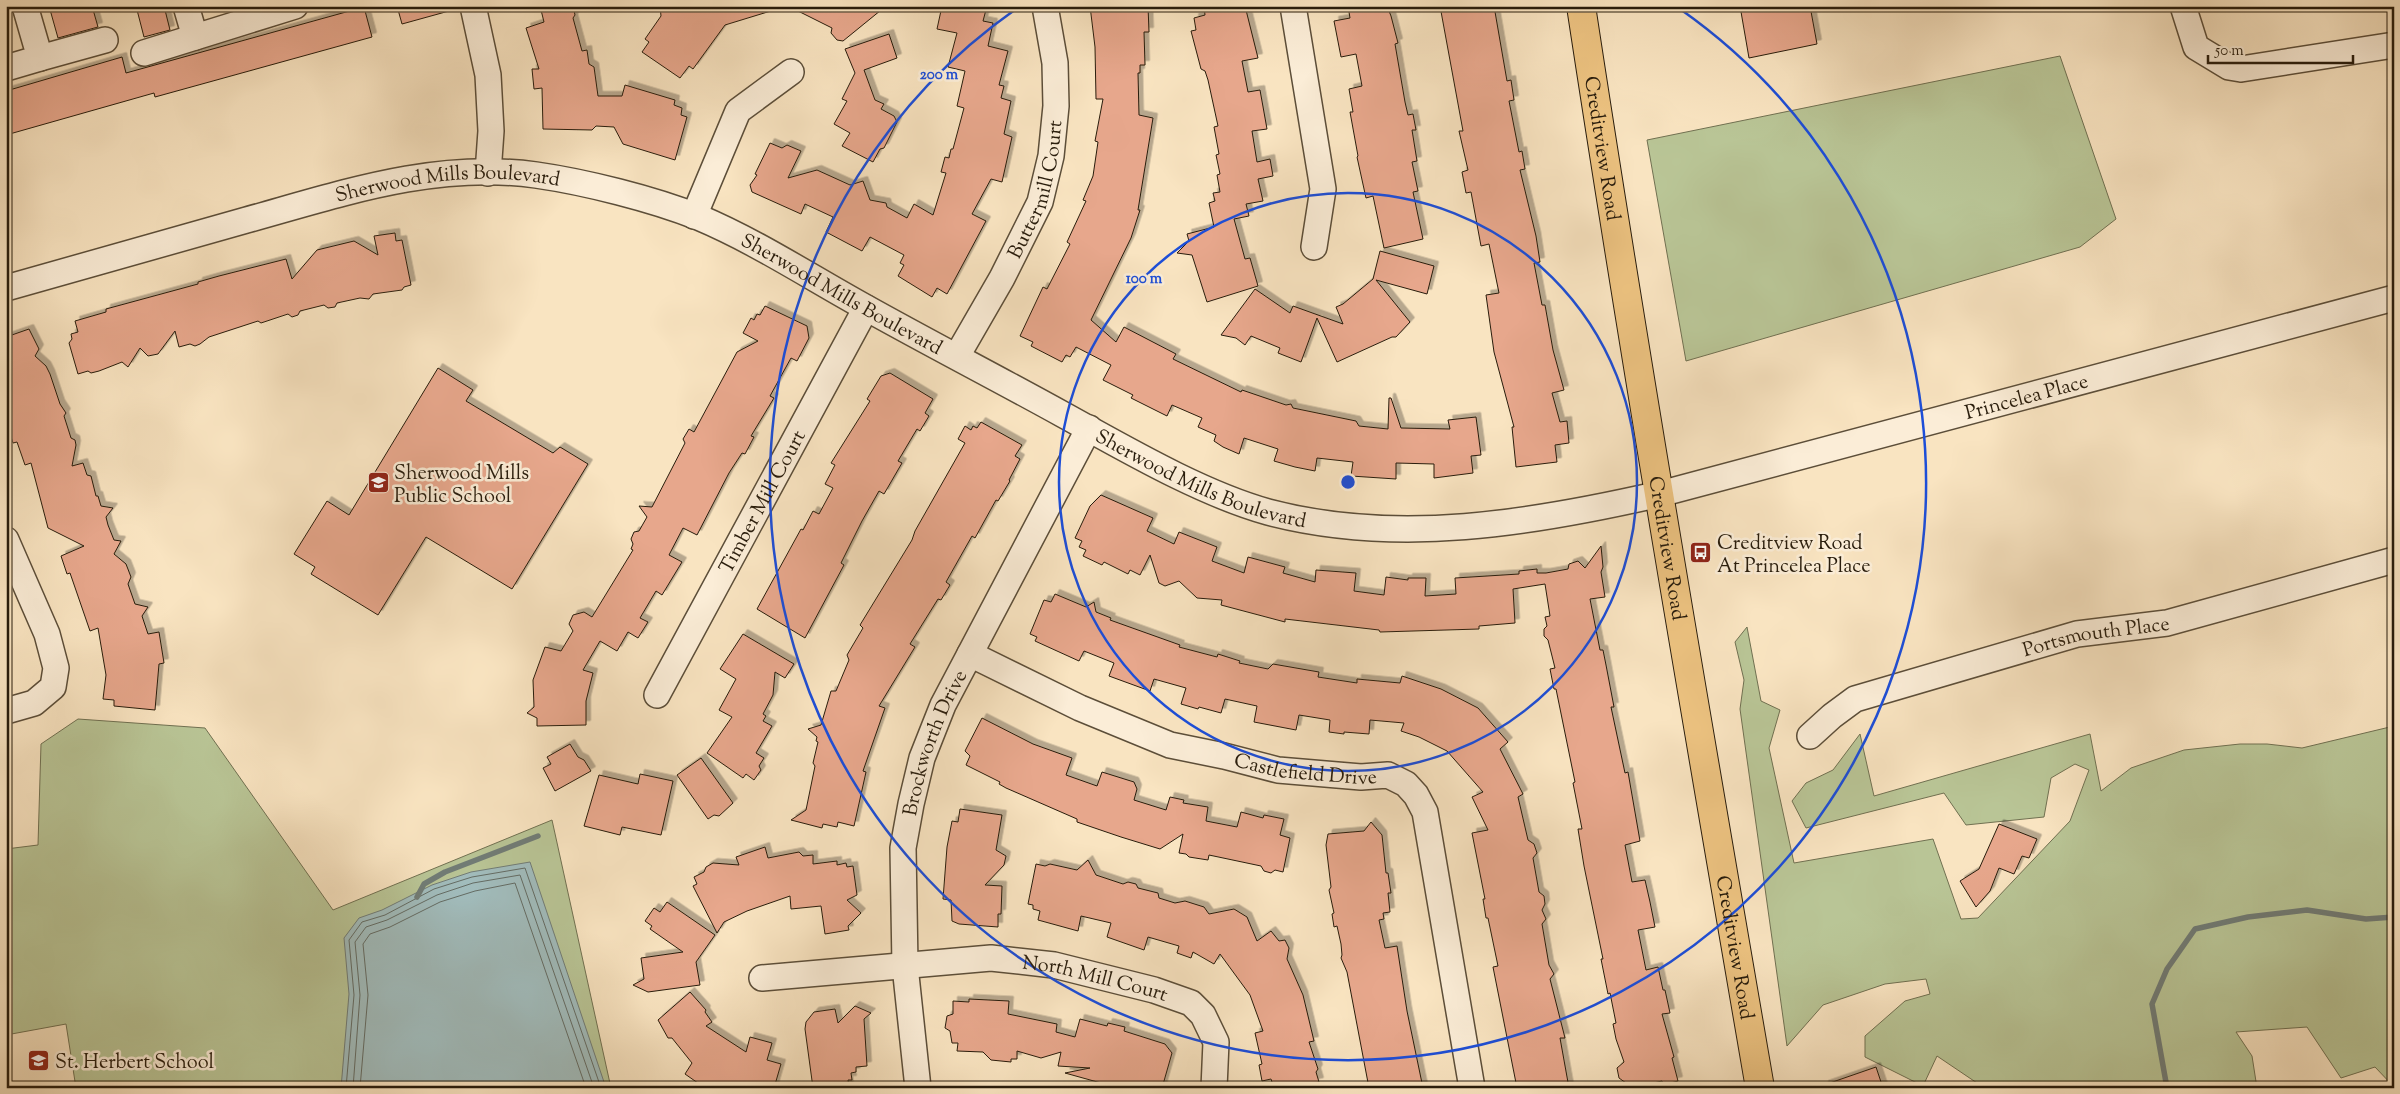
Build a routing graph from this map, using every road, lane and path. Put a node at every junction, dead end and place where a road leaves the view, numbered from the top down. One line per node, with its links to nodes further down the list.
1 (25, 6): 13 (street)
2 (186, 6): 9 (street)
3 (295, 6): 9 (street)
4 (474, 6): 16 (street)
5 (1045, 6): 22 (street, Buttermill Court)
6 (1292, 6): 18 (street)
7 (1581, 6): 24 (main road, Creditview Road)
8 (2183, 6): 11 (street)
9 (195, 37): 12 (street)
10 (105, 40): 13 (street)
11 (2394, 45)
12 (144, 53)
13 (40, 58): 14 (street)
14 (6, 68)
15 (792, 72): 17 (street)
16 (488, 173): 17 (street, Sherwood Mills Boulevard); 19 (street, Sherwood Mills Boulevard)
17 (694, 216): 21 (street, Sherwood Mills Boulevard)
18 (1314, 247)
19 (6, 288)
20 (2394, 298): 24 (street, Princelea Place)
21 (866, 308): 22 (street, Sherwood Mills Boulevard); 28 (street, Timber Mill Court)
22 (957, 356): 23 (street, Sherwood Mills Boulevard)
23 (1089, 428): 24 (street, Sherwood Mills Boulevard); 27 (street, Brockworth Drive)
24 (1660, 494): 36 (main road, Creditview Road)
25 (6, 540): 29 (street)
26 (2394, 560): 30 (street, Portsmouth Place)
27 (970, 654): 31 (street, Brockworth Drive); 35 (street, Castlefield Drive)
28 (657, 695)
29 (6, 711)
30 (1810, 736)
31 (905, 966): 32 (street, North Mill Court); 33 (street, Brockworth Drive); 34 (street, North Mill Court)
32 (762, 978)
33 (918, 1088)
34 (1214, 1088)
35 (1472, 1088)
36 (1760, 1088)

